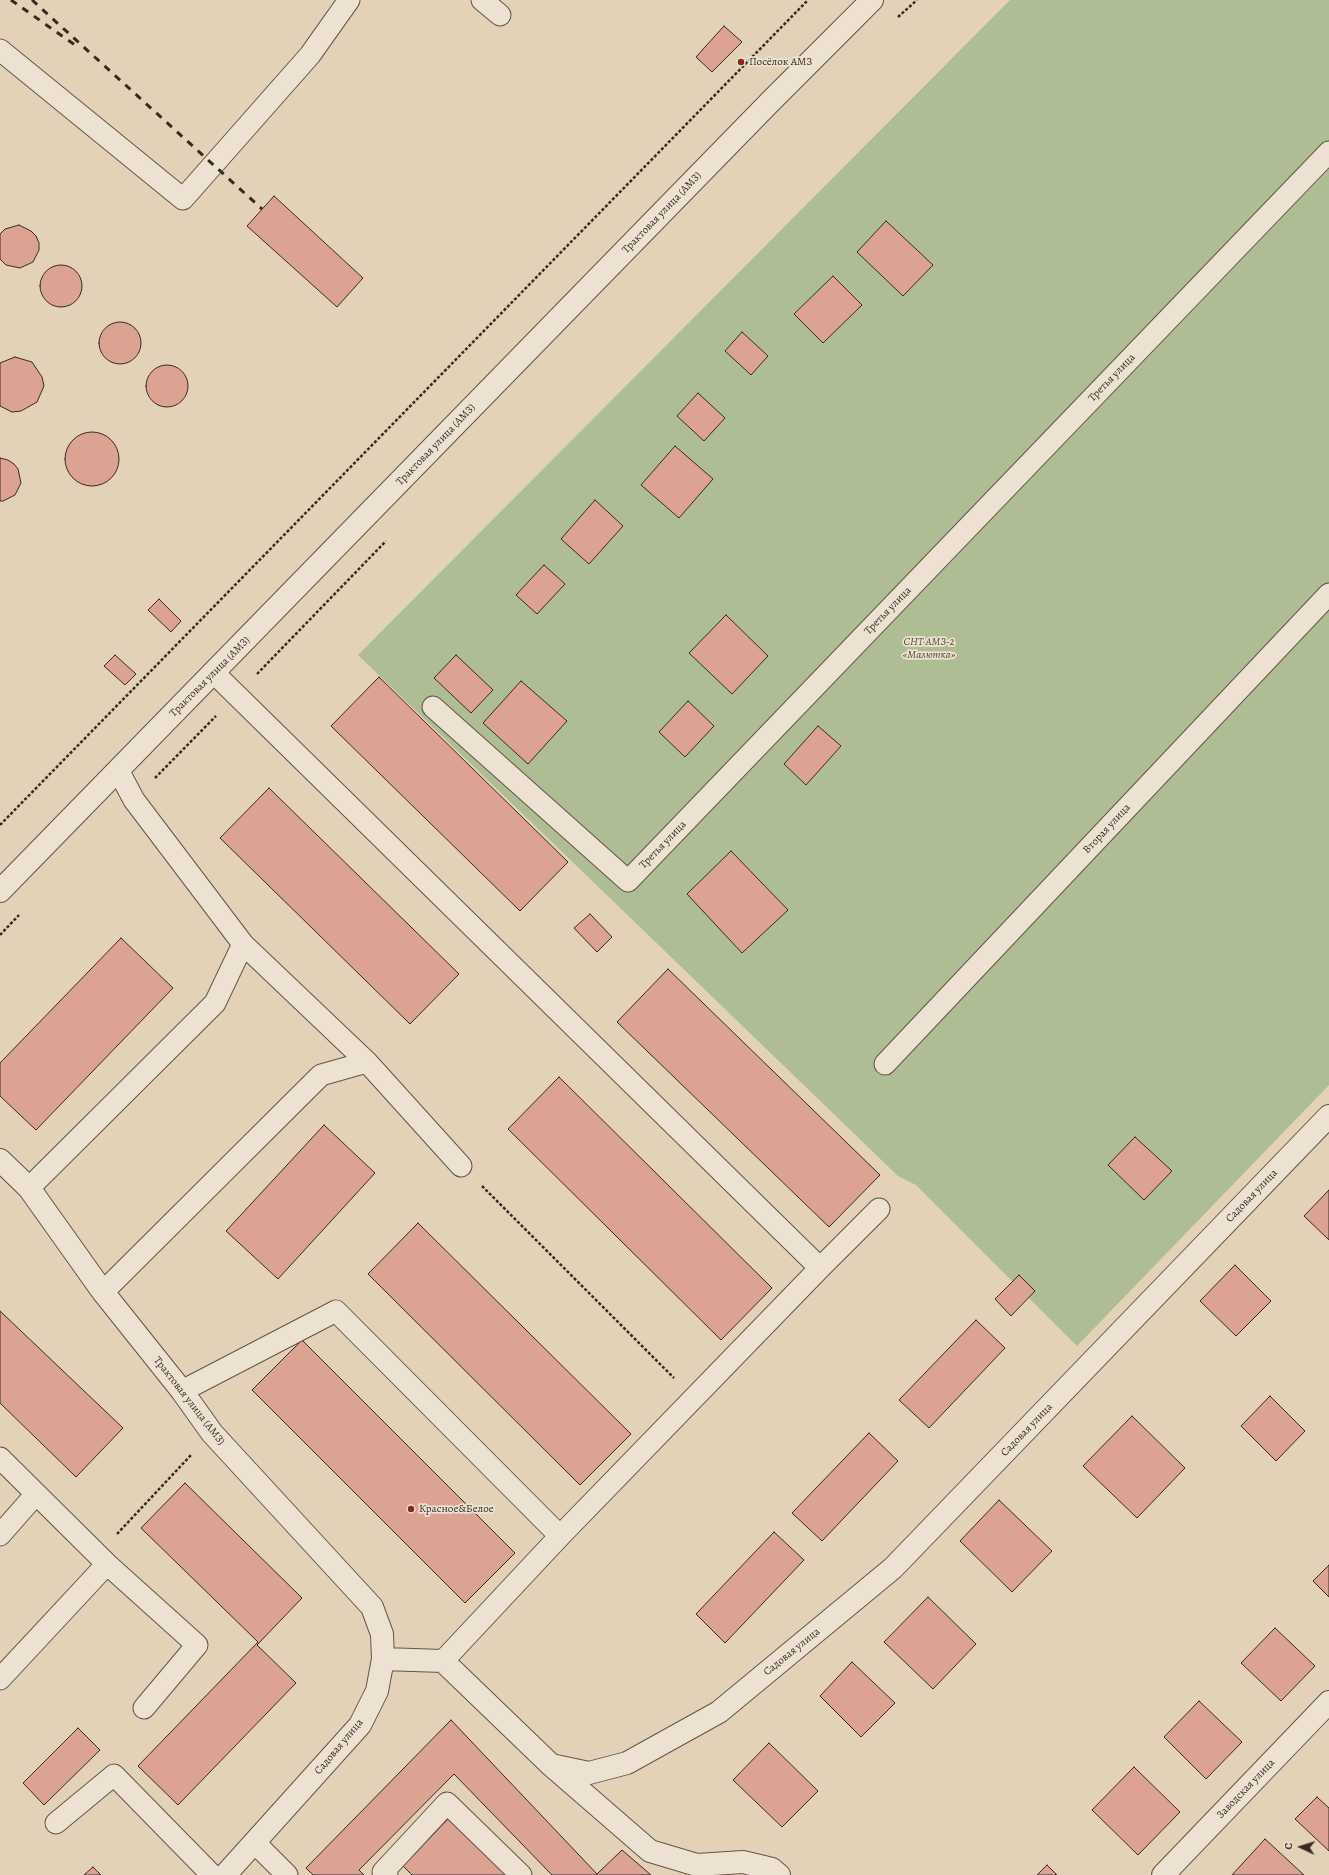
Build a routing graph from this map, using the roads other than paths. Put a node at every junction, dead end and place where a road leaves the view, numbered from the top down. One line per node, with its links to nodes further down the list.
1 (349, 0): 5 (lane)
2 (482, 0): 4 (lane)
3 (872, 0): 8 (street, Трактовая улица (АМЗ))
4 (500, 15)
5 (0, 50)
6 (1329, 152): 9 (lane, Третья улица)
7 (1329, 594): 14 (lane, Вторая улица)
8 (214, 673): 10 (street, Трактовая улица (АМЗ)); 20 (lane)
9 (433, 707)
10 (118, 770): 11 (street, Трактовая улица (АМЗ)); 12 (lane)
11 (0, 891)
12 (244, 944): 13 (lane); 18 (lane)
13 (367, 1062): 17 (lane); 21 (lane)
14 (885, 1064)
15 (1329, 1116): 33 (street, Садовая улица)
16 (0, 1160): 18 (street, Трактовая улица (АМЗ))
17 (461, 1166)
18 (29, 1188): 21 (street, Трактовая улица (АМЗ))
19 (880, 1209): 20 (lane)
20 (820, 1268): 26 (lane)
21 (104, 1292): 22 (street, Трактовая улица (АМЗ))
22 (182, 1391): 26 (lane); 28 (street, Трактовая улица (АМЗ))
23 (0, 1458): 24 (lane)
24 (36, 1494): 25 (lane); 27 (lane)
25 (0, 1535)
26 (560, 1536): 29 (lane)
27 (102, 1560): 30 (lane); 32 (lane)
28 (383, 1659): 29 (street); 35 (street, Садовая улица)
29 (443, 1661): 33 (street)
30 (0, 1679)
31 (1329, 1702): 43 (street, Заводская улица)
32 (144, 1708)
33 (551, 1765): 36 (street)
34 (56, 1823): 37 (lane)
35 (255, 1843): 38 (street, Садовая улица); 39 (lane)
36 (737, 1868): 42 (street)
37 (212, 1875)
38 (225, 1875)
39 (287, 1875)
40 (387, 1875): 41 (lane)
41 (521, 1875)
42 (779, 1875)
43 (1162, 1875)

